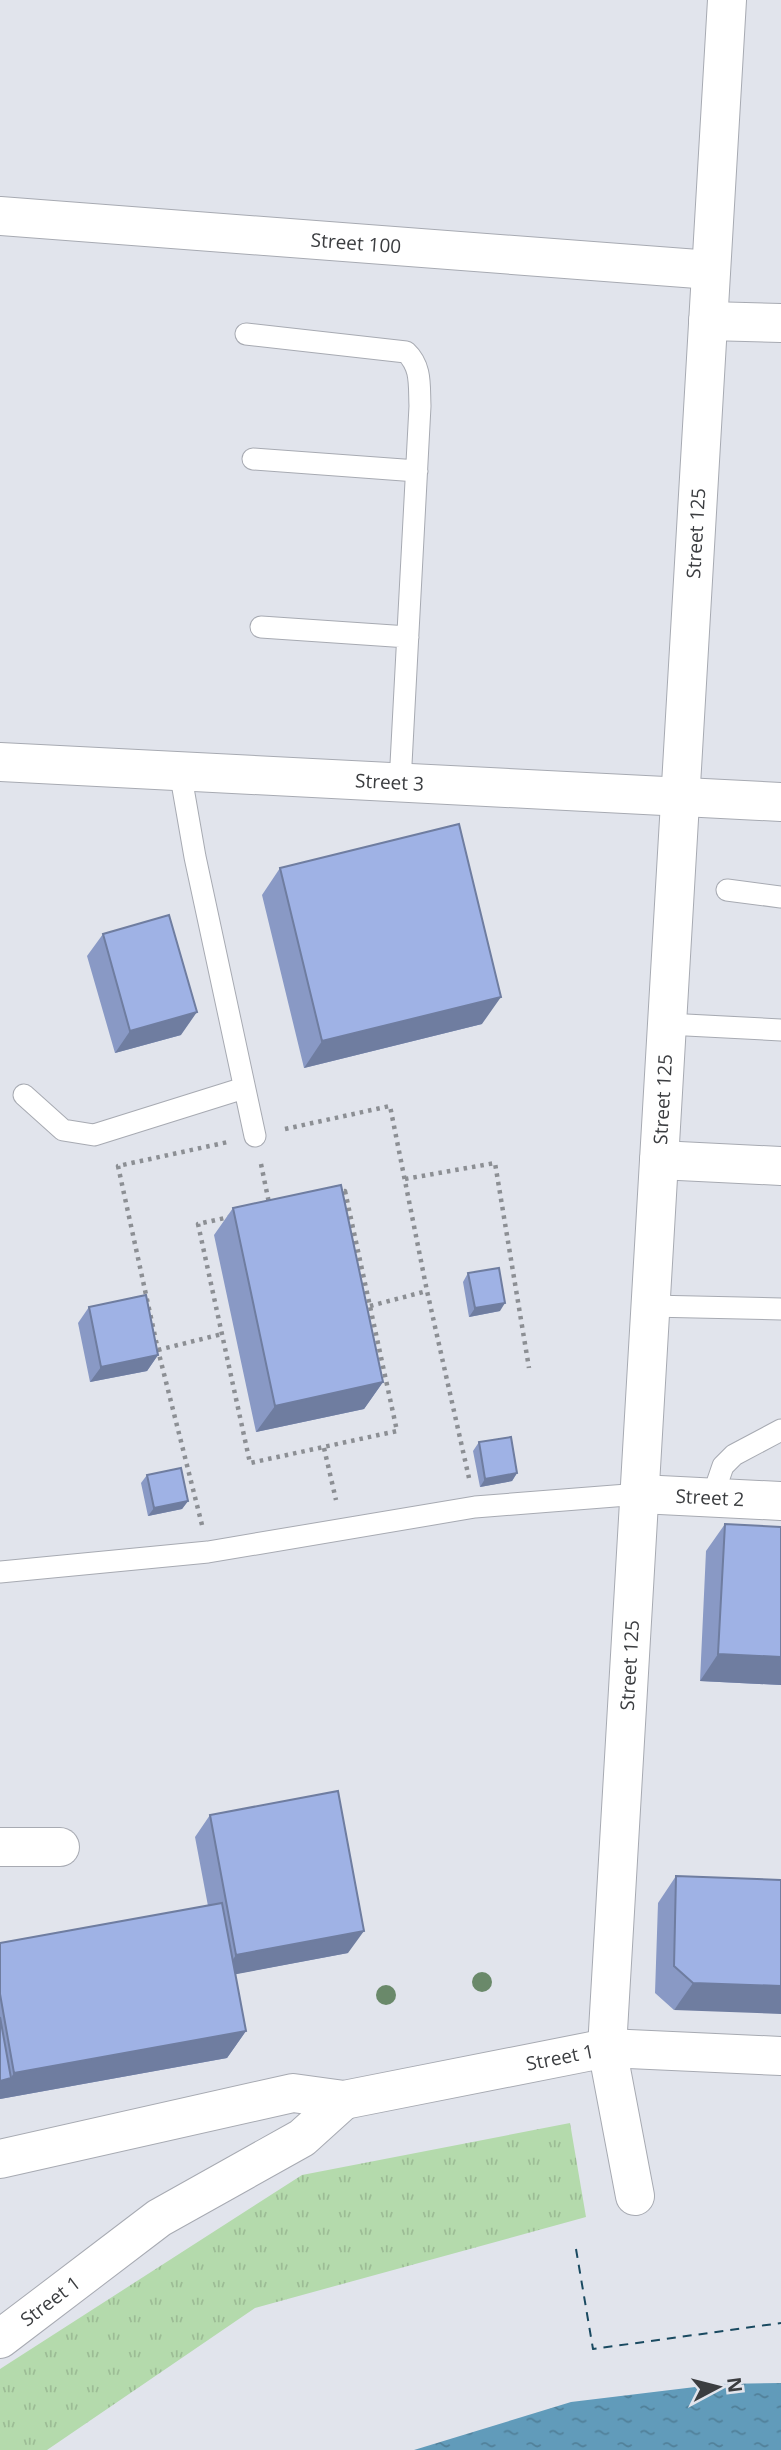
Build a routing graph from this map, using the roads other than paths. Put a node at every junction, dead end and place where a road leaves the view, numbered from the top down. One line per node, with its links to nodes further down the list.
1 (727, 0): 3 (street, Street 125)
2 (0, 216): 3 (street, Street 100)
3 (711, 270): 4 (street, Street 125)
4 (708, 321): 5 (street); 14 (street, Street 125)
5 (781, 323)
6 (246, 334): 8 (lane)
7 (253, 458): 8 (lane)
8 (417, 471): 10 (lane)
9 (261, 627): 10 (lane)
10 (408, 637): 13 (lane)
11 (0, 762): 12 (street, Street 3)
12 (180, 772): 13 (street, Street 3); 20 (lane)
13 (400, 783): 14 (street, Street 3)
14 (680, 797): 15 (street, Street 3); 18 (street, Street 125)
15 (781, 802)
16 (727, 891): 17 (lane)
17 (781, 897)
18 (667, 1024): 19 (lane); 23 (street, Street 125)
19 (781, 1030)
20 (244, 1088): 21 (lane); 22 (lane)
21 (24, 1095)
22 (255, 1136)
23 (659, 1160): 24 (street); 25 (street, Street 125)
24 (781, 1166)
25 (650, 1306): 26 (lane); 28 (street, Street 125)
26 (781, 1309)
27 (781, 1430): 29 (lane)
28 (640, 1494): 29 (street, Street 2); 31 (lane); 34 (street, Street 125)
29 (712, 1498): 30 (street, Street 2)
30 (781, 1501)
31 (0, 1572)
32 (0, 1847): 33 (street)
33 (60, 1847)
34 (607, 2048): 35 (street, Street 1); 36 (street, Street 1); 38 (street, Street 125)
35 (781, 2056)
36 (344, 2100): 37 (street, Street 1); 39 (street, Street 1)
37 (0, 2159)
38 (635, 2196)
39 (0, 2339)

